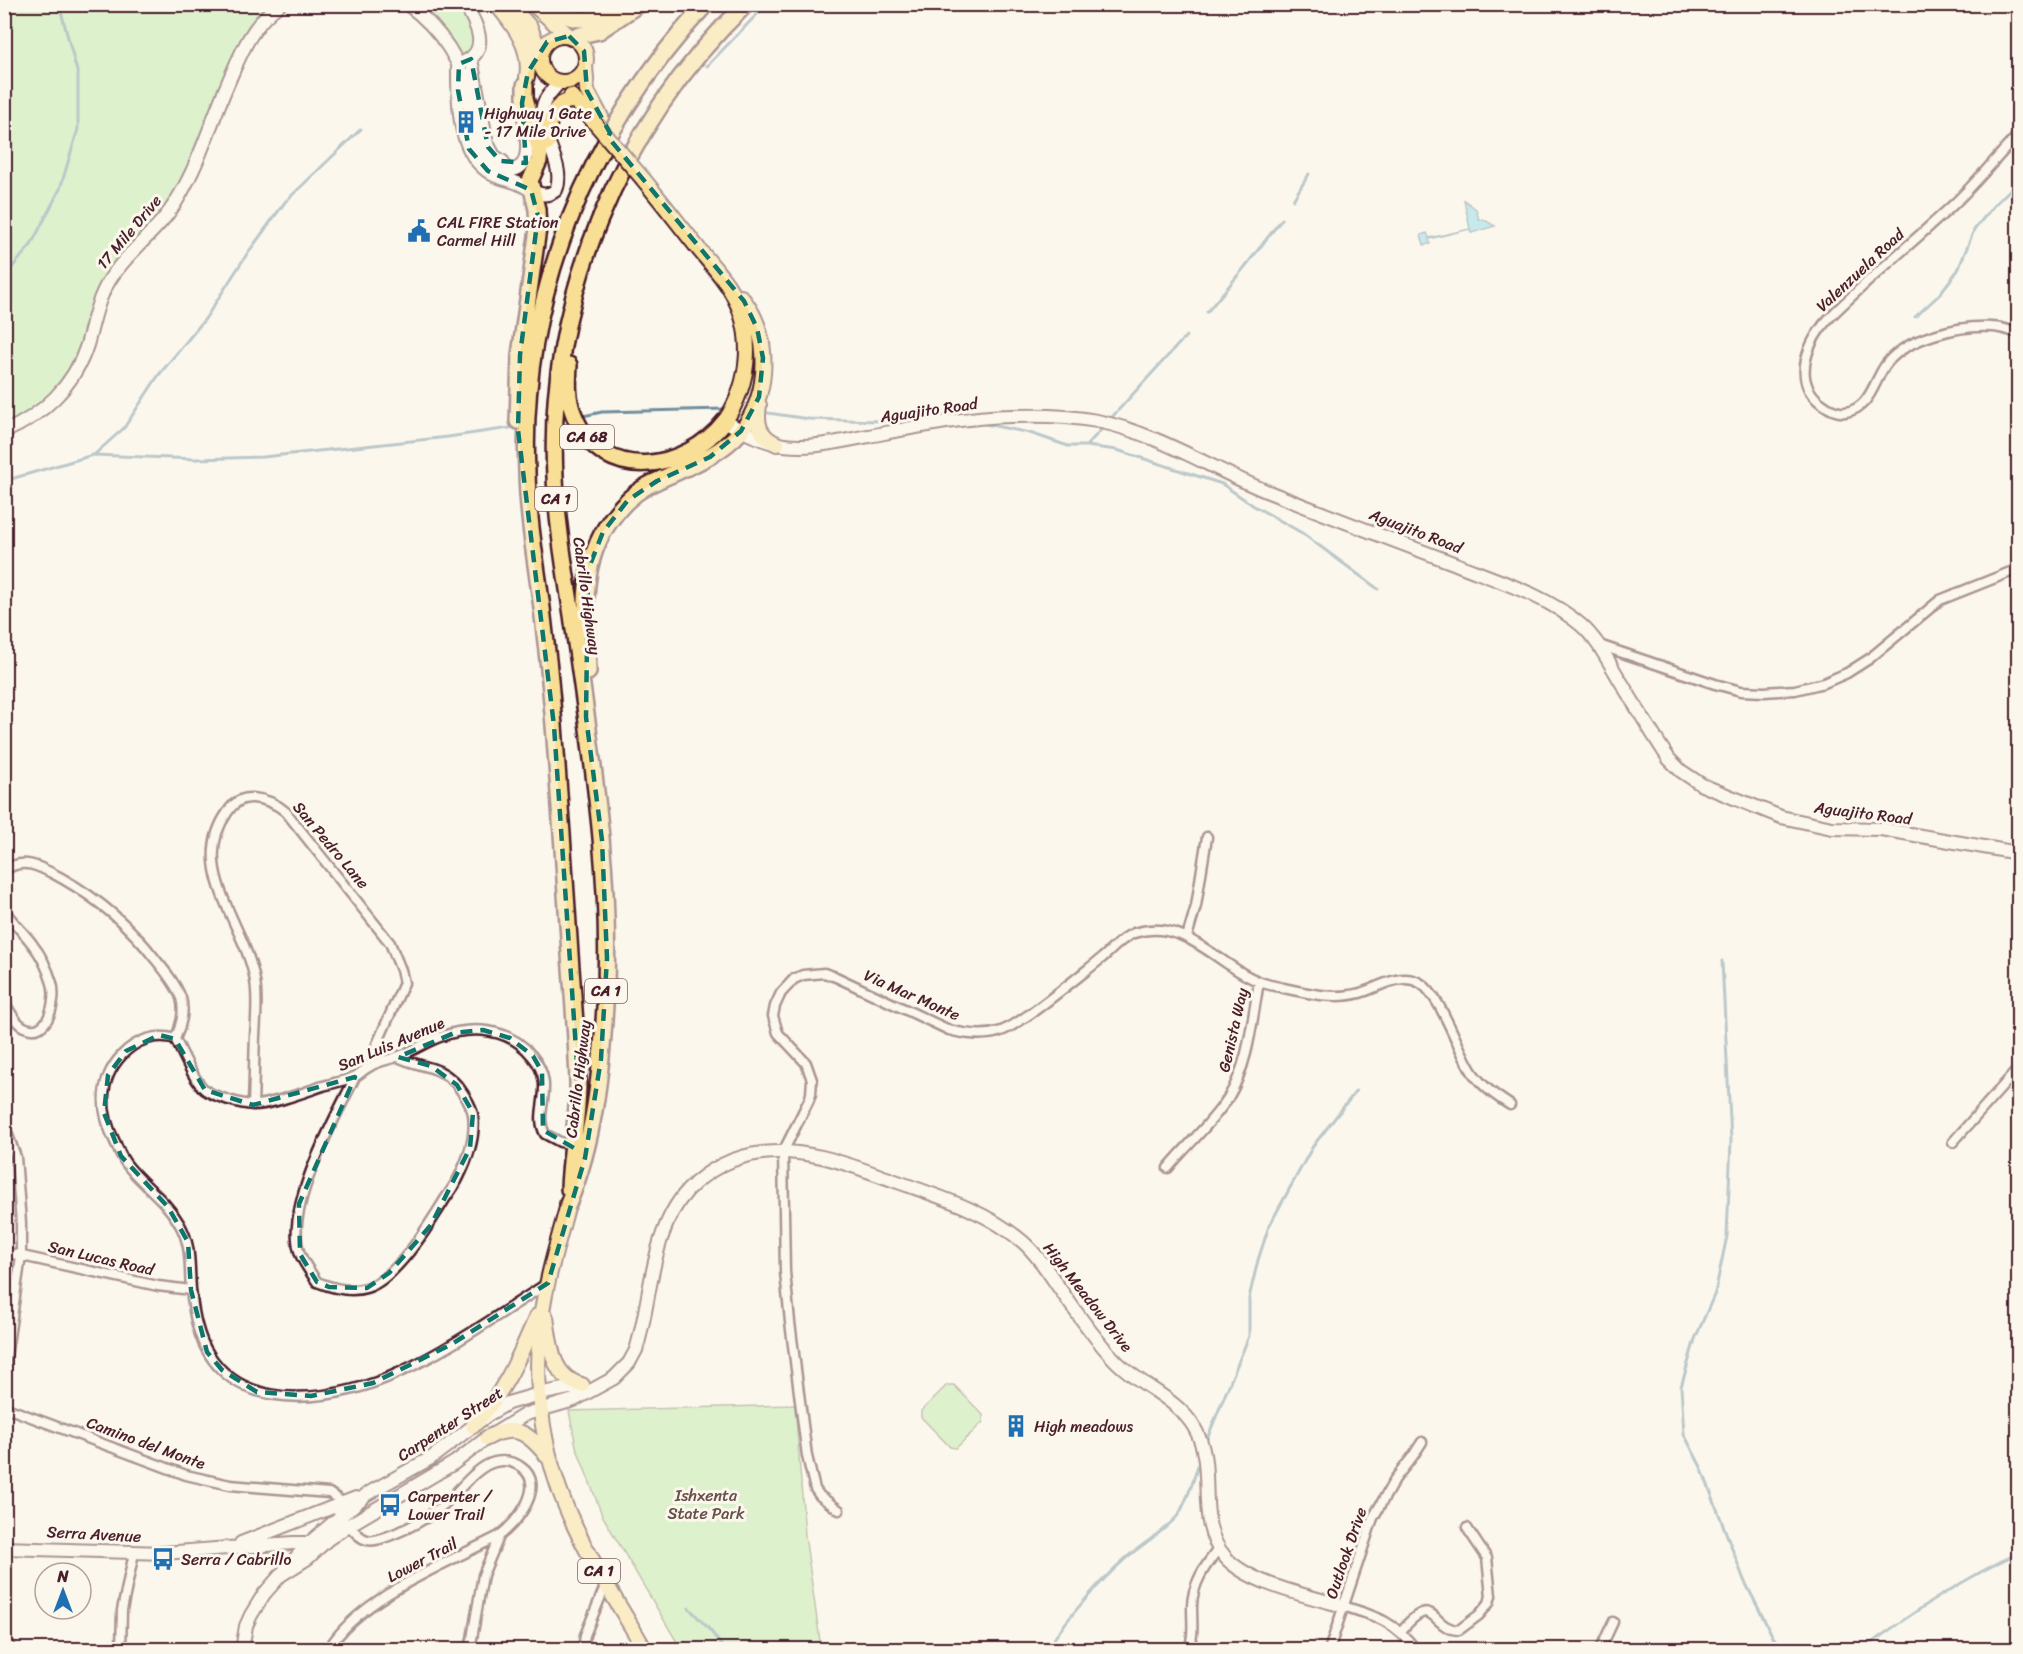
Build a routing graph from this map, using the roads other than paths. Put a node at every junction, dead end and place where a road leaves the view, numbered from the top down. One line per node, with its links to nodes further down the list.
1 (280, 4): 31 (street, 17 Mile Drive)
2 (407, 4): 16 (street)
3 (465, 4): 14 (street)
4 (496, 4): 17 (main road)
5 (509, 4): 13 (main road, CA 68)
6 (533, 4): 12 (main road, CA 68)
7 (543, 4): 8 (highway)
8 (622, 4)
9 (639, 4): 12 (highway)
10 (706, 4): 33 (highway, Cabrillo Highway / CA 1)
11 (746, 4): 25 (highway, Cabrillo Highway / CA 1)
12 (570, 37): 13 (main road); 15 (main road, CA 68)
13 (539, 54): 17 (street); 18 (main road, CA 68)
14 (471, 59): 16 (street); 23 (street)
15 (585, 63): 18 (main road); 20 (main road, CA 68)
16 (459, 64): 23 (street); 24 (street)
17 (526, 81): 23 (street); 24 (highway)
18 (561, 82): 19 (main road, CA 68); 22 (street)
19 (576, 101): 20 (main road, CA 68); 22 (main road)
20 (598, 120): 26 (main road, CA 68, bridge)
21 (2019, 135): 27 (street, Valenzuela Road)
22 (548, 143): 24 (street)
23 (524, 162)
24 (531, 190): 33 (highway)
25 (578, 281): 29 (highway, CA 68); 36 (highway, Cabrillo Highway / CA 1)
26 (726, 283): 28 (main road, CA 68); 29 (main road, CA 68)
27 (2019, 333)
28 (761, 390): 30 (main road, CA 68); 32 (main road)
29 (725, 421): 30 (street, Aguajito Road)
30 (741, 431): 32 (street, Aguajito Road); 36 (highway)
31 (4, 432)
32 (777, 444): 35 (street, Aguajito Road)
33 (527, 489): 53 (highway, Cabrillo Highway / CA 1)
34 (2019, 569): 35 (street)
35 (1598, 644): 38 (street, Aguajito Road)
36 (586, 717): 56 (highway, Cabrillo Highway / CA 1)
37 (1207, 837): 41 (street)
38 (2019, 853)
39 (4, 872): 44 (street)
40 (4, 909): 43 (street)
41 (1187, 937): 42 (street, Via Mar Monte); 54 (street, Via Mar Monte)
42 (1259, 982): 50 (street, Via Mar Monte); 55 (street, Genista Way)
43 (4, 1001)
44 (175, 1039): 49 (street, San Luis Avenue); 60 (street)
45 (398, 1057): 46 (street, San Luis Avenue); 48 (street); 53 (street, San Luis Avenue)
46 (370, 1065): 48 (street, San Luis Avenue); 49 (street, San Pedro Lane)
47 (2019, 1069): 52 (street)
48 (355, 1077): 49 (street, San Luis Avenue)
49 (253, 1105)
50 (1510, 1105)
51 (4, 1124): 58 (street)
52 (1953, 1142)
53 (574, 1145): 56 (highway, Cabrillo Highway / CA 1)
54 (783, 1152): 63 (street, Carpenter Street); 74 (street, Via Mar Monte); 81 (street, High Meadow Drive)
55 (1168, 1168)
56 (568, 1204): 59 (main road, Cabrillo Highway / CA 1)
57 (4, 1252): 58 (street, San Lucas Road)
58 (21, 1256): 60 (street, San Lucas Road); 62 (street)
59 (548, 1283): 60 (street); 61 (main road, Cabrillo Highway / CA 1)
60 (191, 1290)
61 (544, 1300): 63 (main road); 64 (main road, Cabrillo Highway / CA 1); 67 (main road)
62 (4, 1371)
63 (589, 1386): 64 (street, Carpenter Street); 66 (street, Carpenter Street)
64 (539, 1394): 66 (main road, Cabrillo Highway / CA 1); 67 (street, Carpenter Street)
65 (4, 1407): 71 (street, Camino del Monte)
66 (541, 1409): 68 (street, Carpenter Street); 70 (main road, Cabrillo Highway / CA 1)
67 (473, 1426): 72 (street, Carpenter Street)
68 (487, 1438): 70 (main road); 75 (street, Carpenter Street)
69 (1422, 1442): 86 (street, Outlook Drive)
70 (551, 1461): 85 (main road, Cabrillo Highway / CA 1)
71 (317, 1492): 73 (street); 75 (street, Camino del Monte)
72 (367, 1494): 75 (street, Serra Avenue)
73 (327, 1510): 75 (street, Serra Avenue); 82 (street, Serra Avenue)
74 (839, 1510)
75 (345, 1515): 77 (street, Lower Trail); 78 (street, Carpenter Street); 79 (street, Carpenter Street)
76 (1467, 1528): 88 (street)
77 (499, 1536): 93 (street, Lower Trail); 94 (street)
78 (328, 1539): 79 (street, Carpenter Street); 84 (street, Carpenter Street)
79 (308, 1544): 82 (street, Serra Avenue); 84 (street, Carpenter Street)
80 (4, 1548): 83 (street, Serra Avenue)
81 (1219, 1548): 86 (street, High Meadow Drive); 97 (street)
82 (217, 1550): 83 (street, Serra Avenue)
83 (134, 1553): 91 (street)
84 (281, 1575): 92 (street, Carpenter Street)
85 (606, 1583): 95 (street); 96 (main road, Cabrillo Highway / CA 1)
86 (1342, 1606): 88 (street, High Meadow Drive); 98 (street, Outlook Drive)
87 (1613, 1622): 100 (street)
88 (1401, 1631): 99 (street, High Meadow Drive)
89 (4, 1635): 90 (street)
90 (11, 1650)
91 (121, 1650)
92 (242, 1650)
93 (328, 1650)
94 (470, 1650)
95 (583, 1650)
96 (645, 1650)
97 (1190, 1650)
98 (1329, 1650)
99 (1416, 1650)
100 (1600, 1650)

